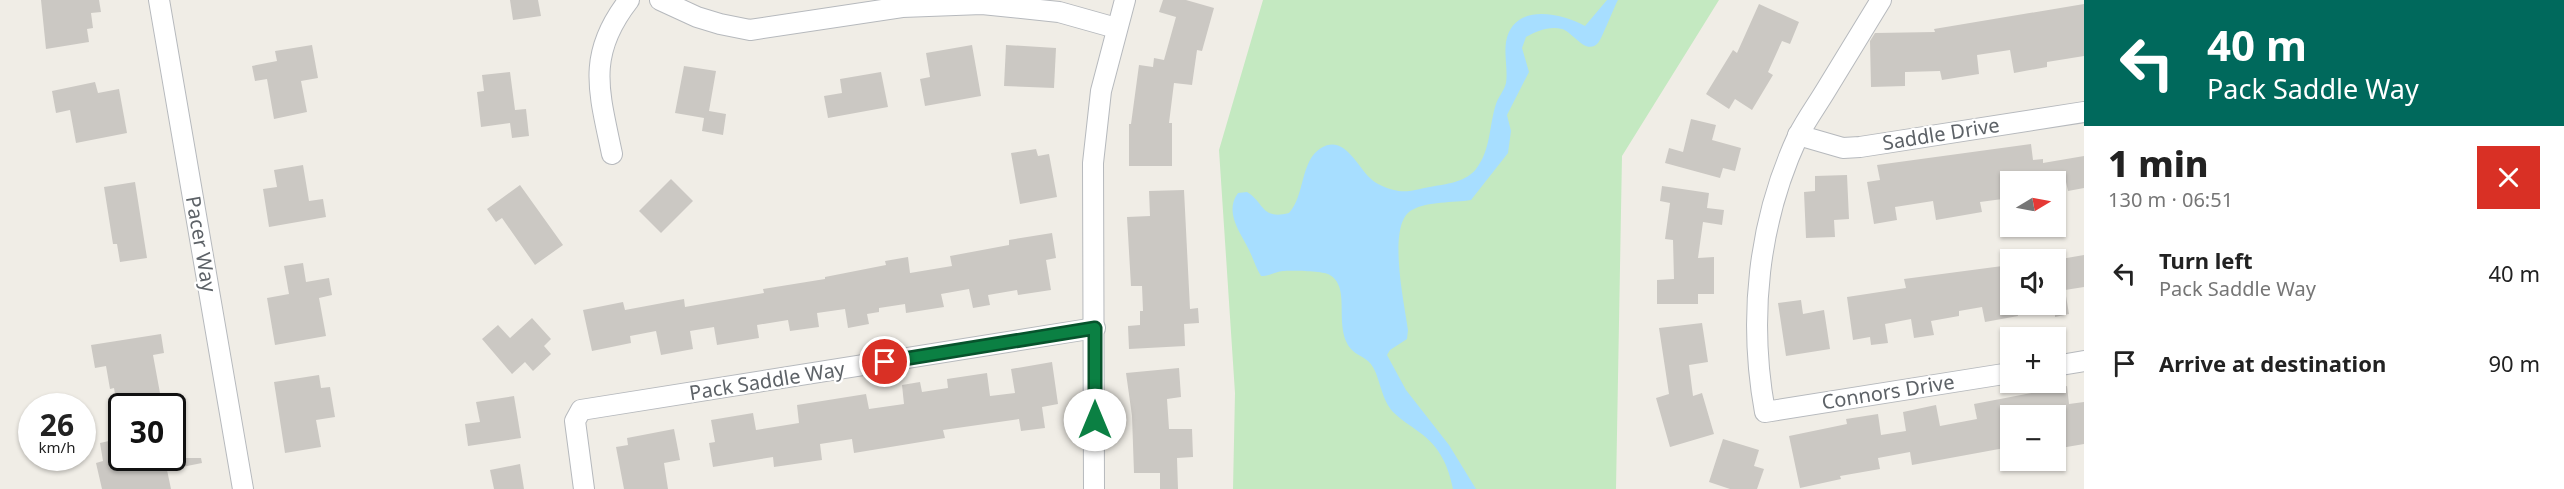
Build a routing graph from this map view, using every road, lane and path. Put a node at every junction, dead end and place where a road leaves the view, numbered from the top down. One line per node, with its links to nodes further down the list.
1 (159, 0): 14 (street, Pacer Way)
2 (629, 0): 9 (street)
3 (660, 0): 6 (street)
4 (1125, 0): 6 (street)
5 (1881, 0): 8 (street)
6 (1116, 28): 10 (street)
7 (2084, 112): 8 (street, Saddle Drive)
8 (1798, 135): 13 (street, Connors Drive)
9 (612, 154)
10 (1095, 328): 15 (street, Pack Saddle Way); 16 (street)
11 (2084, 361): 12 (street)
12 (2066, 364)
13 (2000, 375)
14 (243, 489)
15 (584, 489)
16 (1094, 489)

